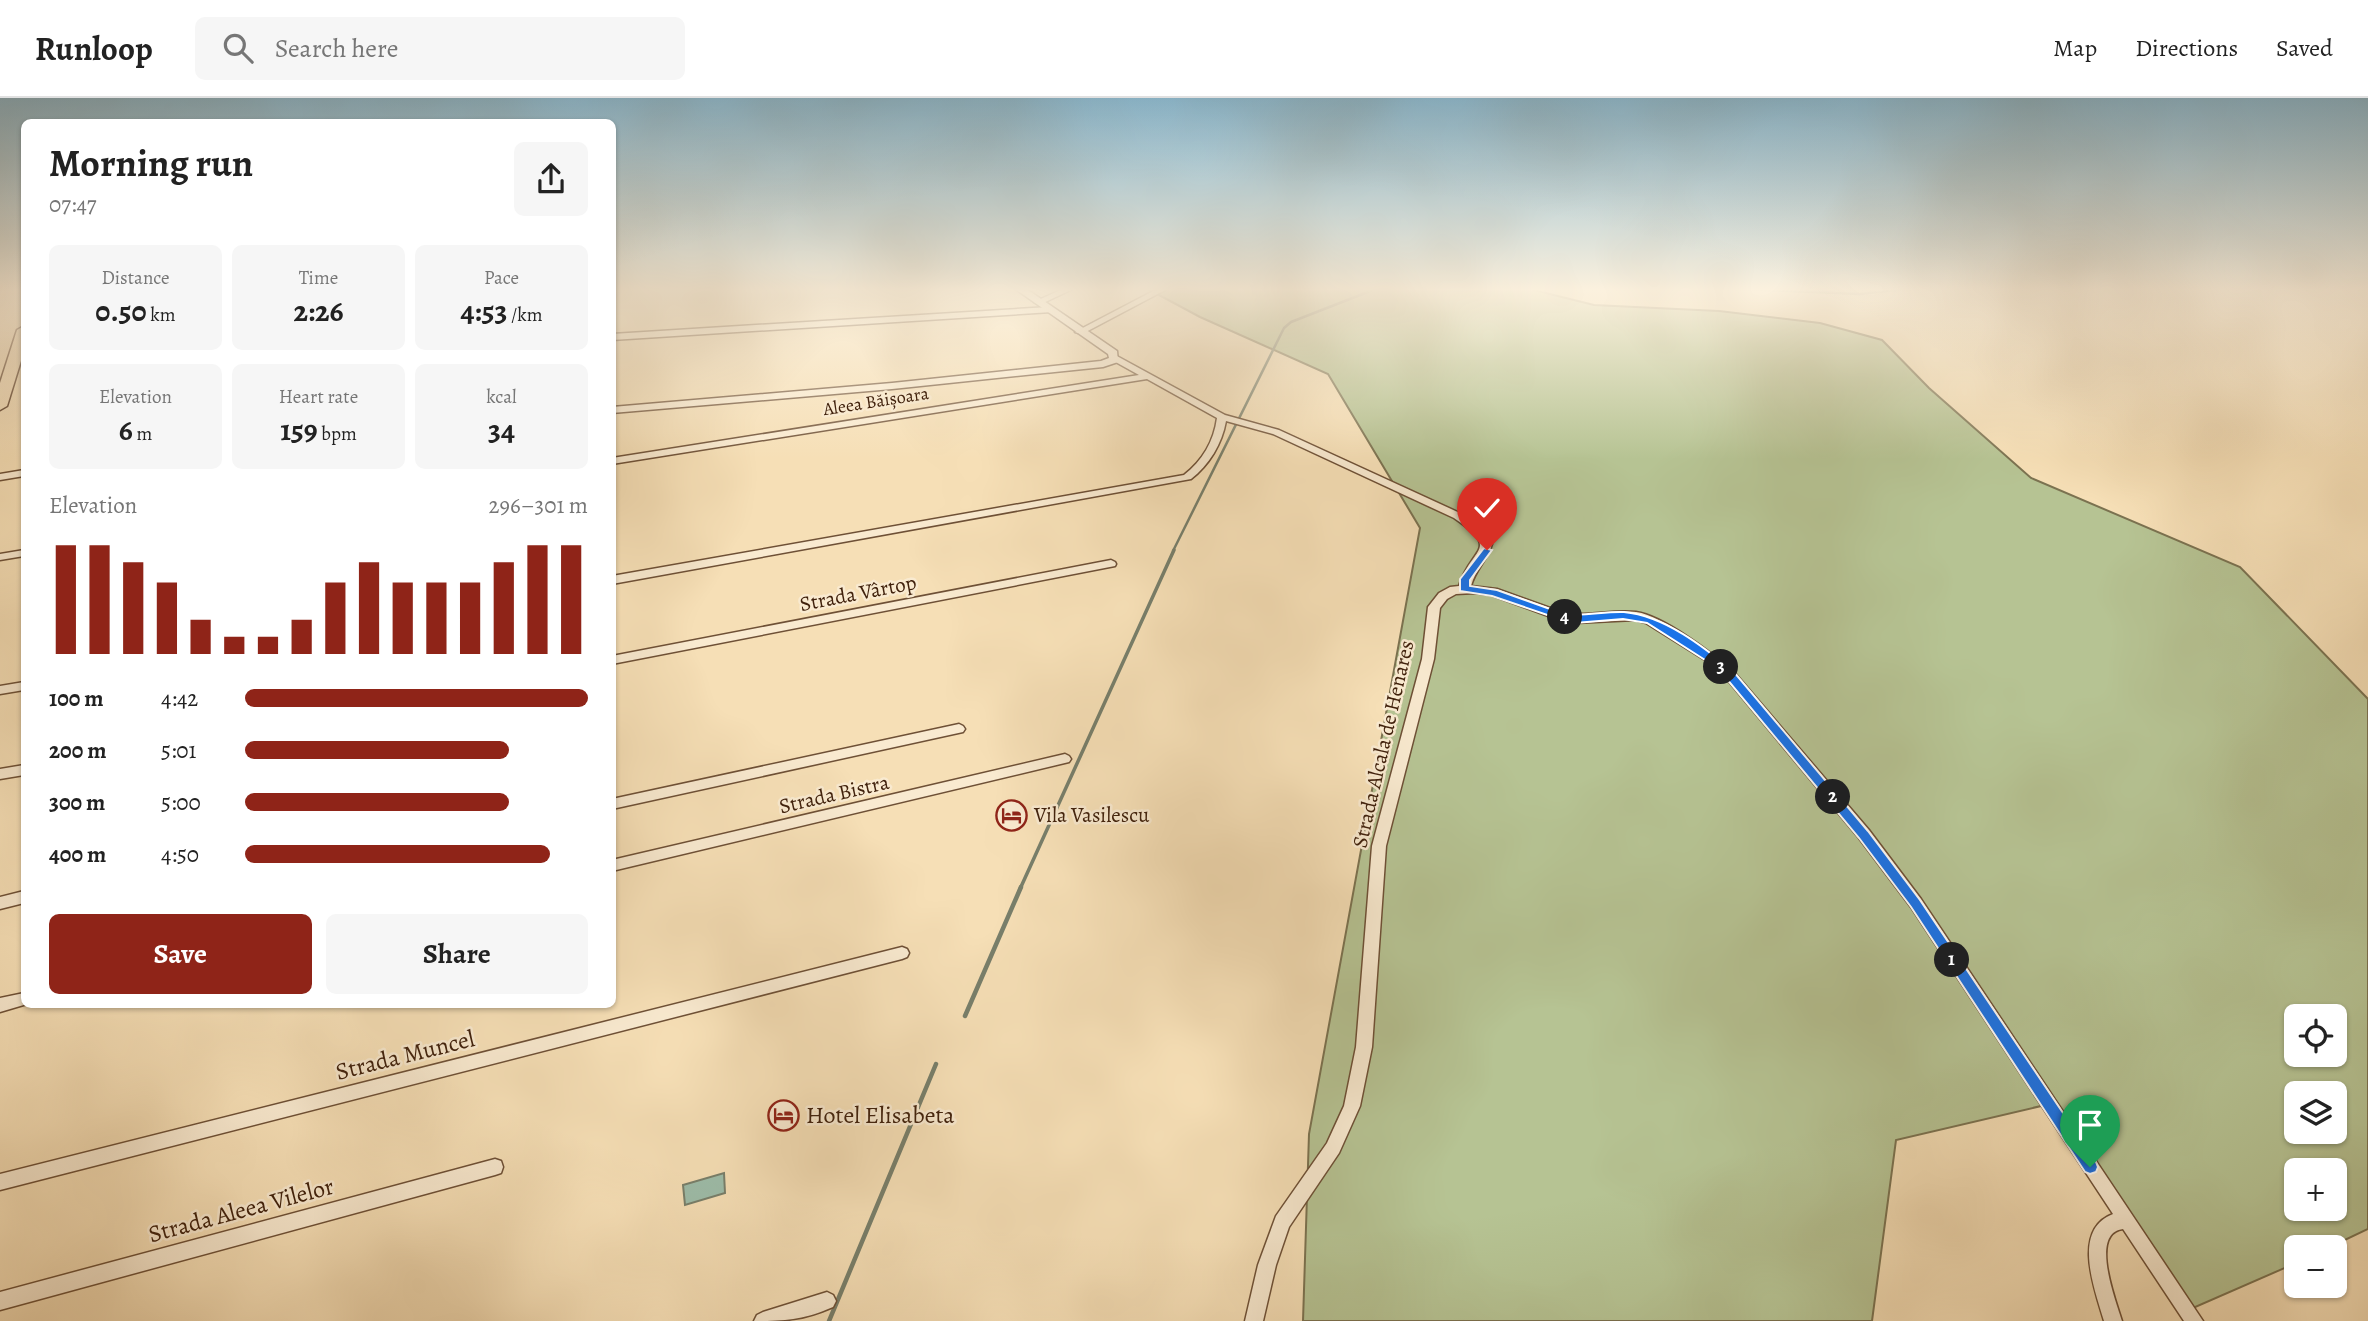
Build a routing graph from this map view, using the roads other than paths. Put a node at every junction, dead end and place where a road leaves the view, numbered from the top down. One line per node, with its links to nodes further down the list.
1 (17, 345): 4 (main road)
2 (1100, 345): 3 (street)
3 (1115, 358): 5 (street); 7 (street)
4 (7, 365): 6 (main road)
5 (1146, 377): 8 (street); 9 (street, Aleea Băișoara)
6 (0, 406)
7 (616, 410)
8 (1225, 417): 15 (street); 16 (street)
9 (616, 460)
10 (21, 473): 11 (street)
11 (0, 477)
12 (21, 554): 13 (street)
13 (0, 557)
14 (1111, 564): 17 (street, Strada Vârtop)
15 (616, 579)
16 (1464, 589): 31 (street); 38 (street, Strada Alcala de Henares)
17 (616, 659)
18 (21, 686): 19 (street)
19 (0, 690)
20 (959, 729): 24 (street)
21 (1065, 759): 25 (street, Strada Bistra)
22 (21, 770): 23 (street)
23 (0, 774)
24 (616, 803)
25 (616, 865)
26 (21, 898): 27 (street)
27 (0, 902)
28 (902, 953): 33 (street, Strada Muncel)
29 (21, 1000): 30 (street)
30 (0, 1005)
31 (2011, 1048): 34 (street)
32 (495, 1167): 35 (street, Strada Aleea Vilelor)
33 (0, 1182)
34 (2126, 1220): 39 (street); 40 (street)
35 (0, 1301)
36 (827, 1301): 37 (street)
37 (763, 1321)
38 (1254, 1321)
39 (2113, 1321)
40 (2194, 1321)

